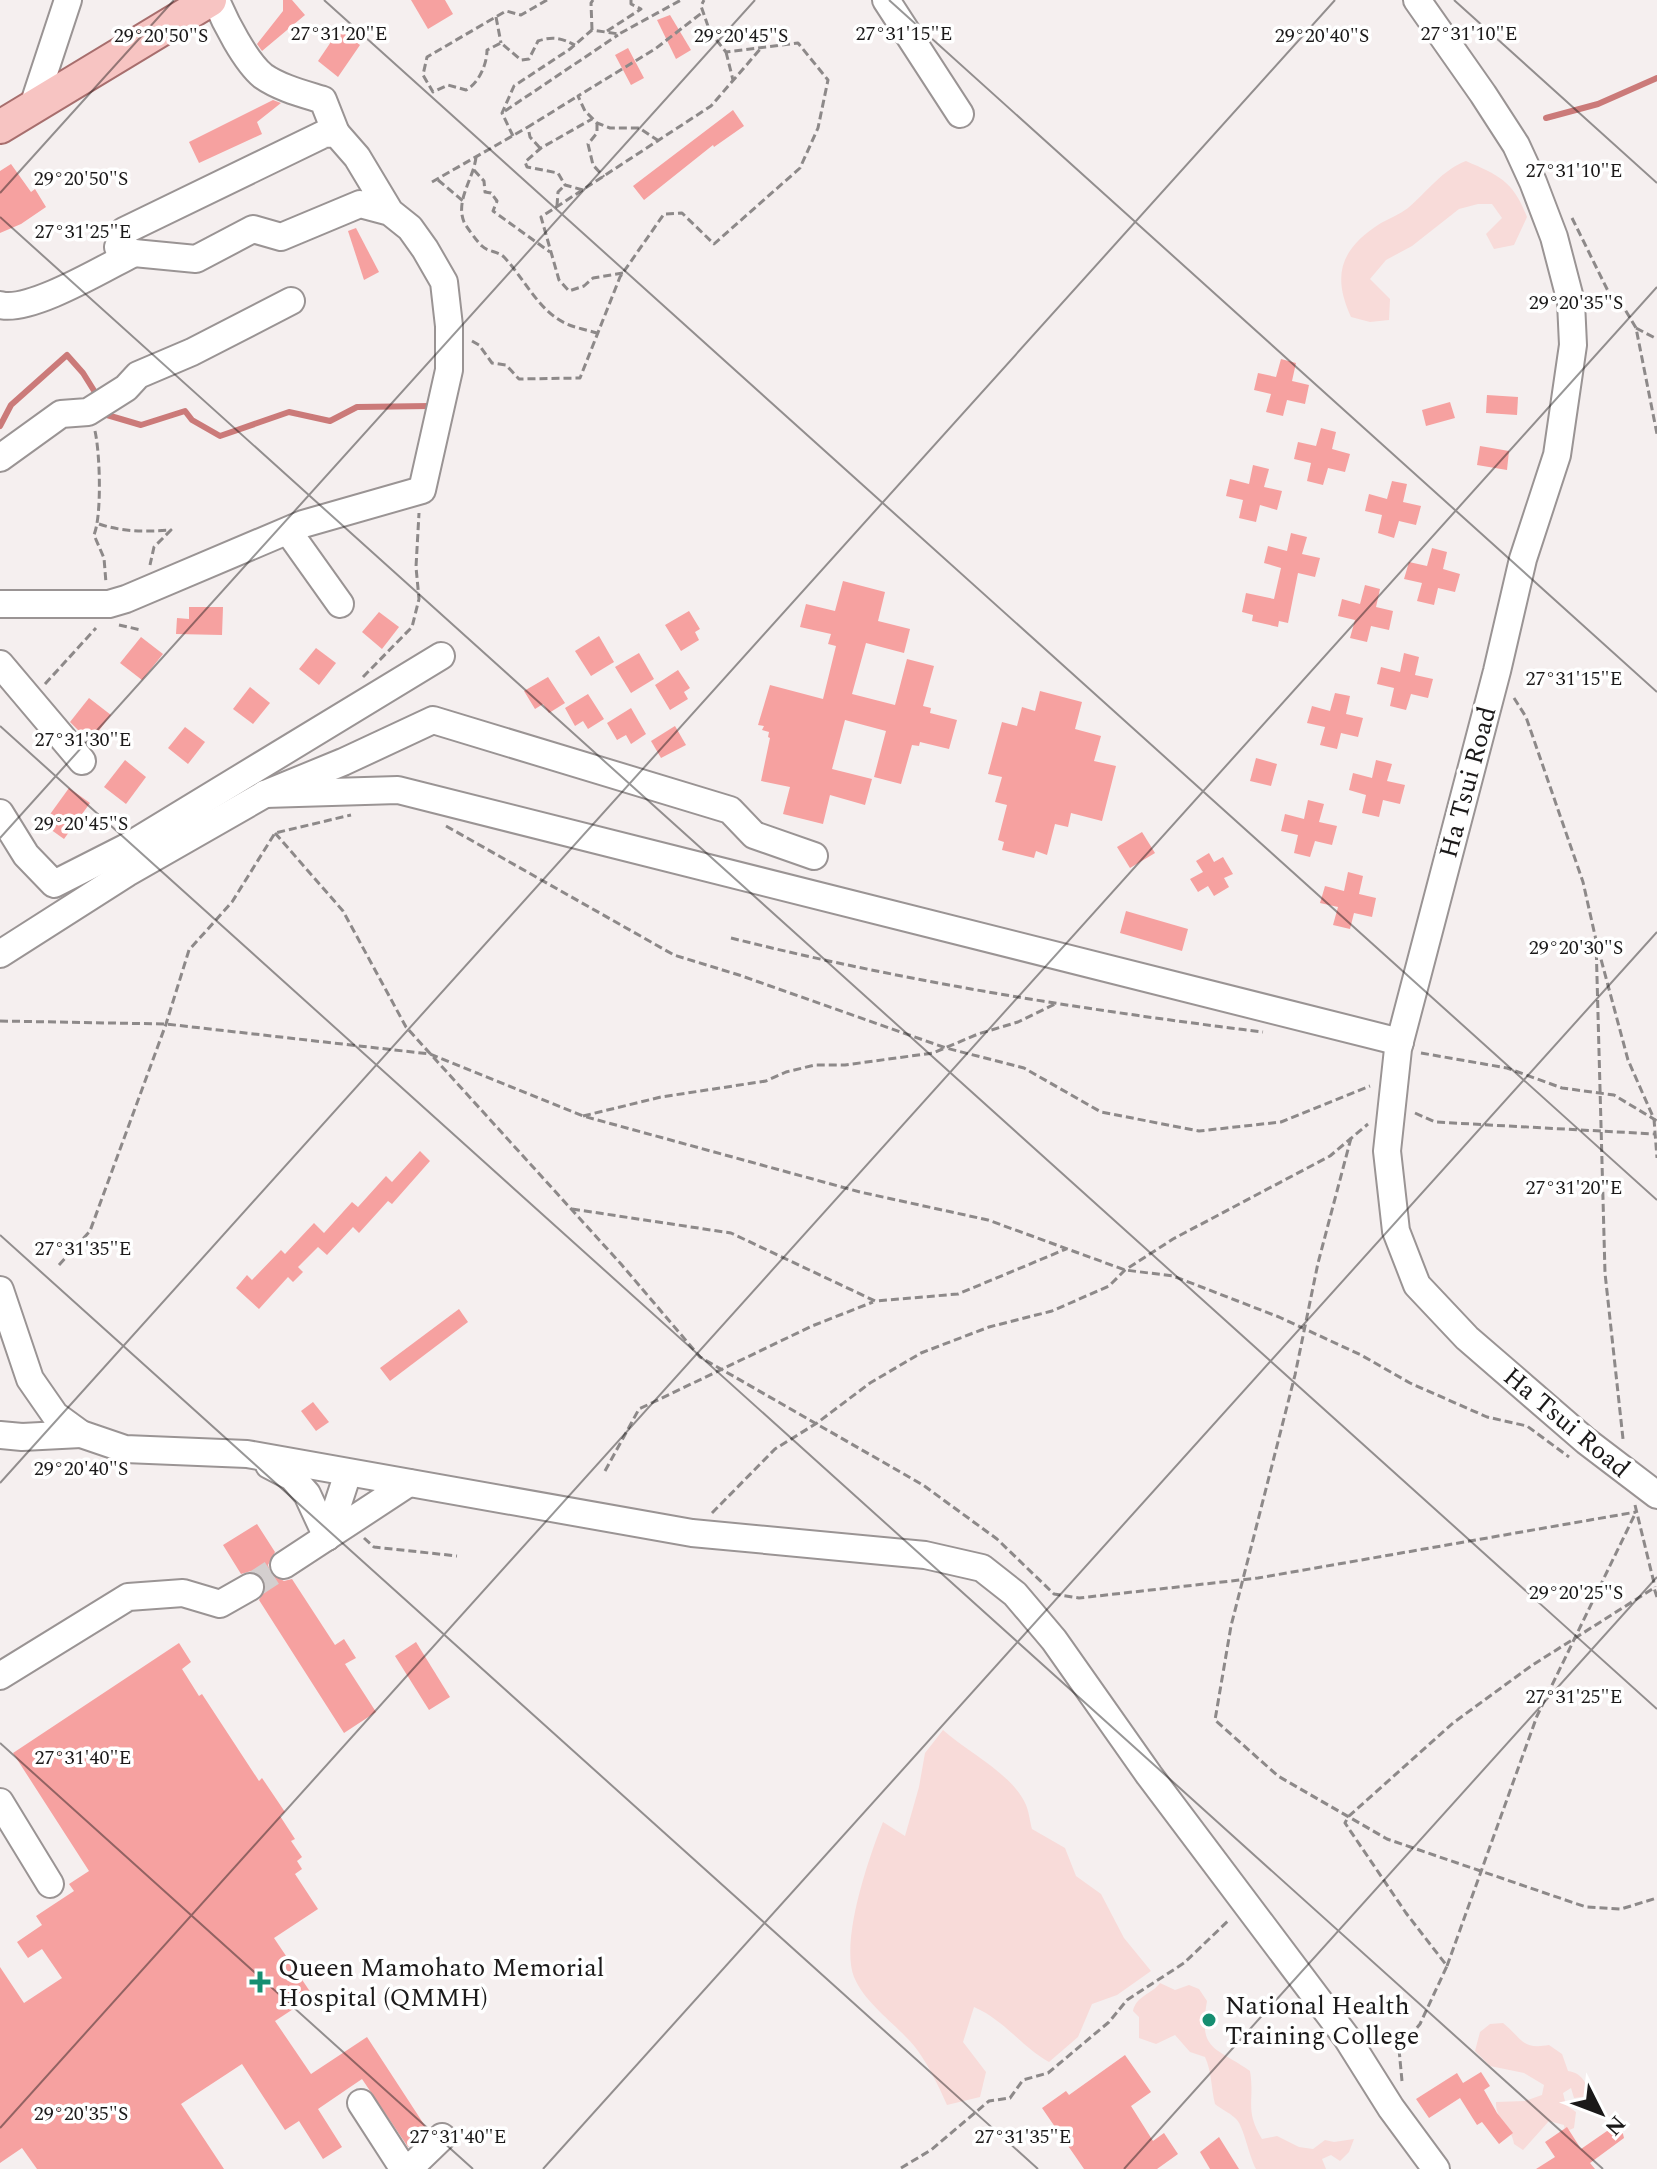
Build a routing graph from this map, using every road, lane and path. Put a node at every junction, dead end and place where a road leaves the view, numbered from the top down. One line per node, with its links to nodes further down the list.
1 (68, 0): 22 (street)
2 (210, 0): 22 (main road)
3 (216, 0): 29 (street)
4 (547, 0): 12 (path)
5 (593, 0): 13 (path)
6 (631, 0): 14 (path)
7 (681, 0): 15 (path)
8 (704, 0): 11 (path)
9 (886, 0): 24 (street)
10 (1417, 0): 65 (street, Ha Tsui Road)
11 (703, 12): 19 (path); 21 (path)
12 (496, 17): 16 (path); 16 (path)
13 (592, 30): 14 (path); 17 (path)
14 (605, 32): 15 (path)
15 (619, 34): 23 (path)
16 (501, 43): 17 (path)
17 (575, 45): 23 (path)
18 (762, 47): 19 (path); 20 (path); 46 (path)
19 (726, 52): 20 (path)
20 (734, 81): 31 (path)
21 (578, 96): 25 (path); 28 (path)
22 (32, 109): 27 (main road)
23 (502, 113): 30 (path)
24 (960, 114)
25 (592, 119): 26 (path); 32 (path)
26 (597, 123): 31 (path); 35 (path)
27 (0, 127)
28 (528, 127): 30 (path); 32 (path)
29 (336, 133): 42 (street); 45 (street)
30 (513, 136): 33 (path)
31 (659, 141): 35 (path)
32 (541, 148): 38 (path)
33 (476, 157): 34 (path); 36 (path)
34 (474, 170): 40 (path); 44 (path)
35 (604, 177): 39 (path)
36 (437, 179): 37 (path); 40 (path)
37 (432, 182)
38 (565, 185): 39 (path); 41 (path)
39 (583, 190): 41 (path)
40 (463, 201): 51 (path)
41 (556, 207): 44 (path)
42 (390, 212): 45 (street); 49 (street)
43 (1565, 212): 50 (path)
44 (550, 252): 46 (path)
45 (134, 253): 48 (street)
46 (623, 273): 51 (path)
47 (291, 301): 53 (street)
48 (0, 305)
49 (449, 326): 51 (path); 56 (street)
50 (1636, 328): 52 (path); 54 (path)
51 (598, 333)
52 (1657, 339)
53 (88, 412): 55 (street); 57 (path)
54 (1657, 434)
55 (0, 458)
56 (422, 490): 58 (street); 66 (path)
57 (99, 524): 59 (path); 62 (path)
58 (288, 531): 59 (street); 61 (street)
59 (150, 589): 62 (street)
60 (0, 604): 62 (street)
61 (340, 604)
62 (104, 613): 67 (path)
63 (441, 656): 70 (street)
64 (0, 664): 67 (street)
65 (1497, 671): 76 (path); 84 (street, Ha Tsui Road)
66 (360, 680)
67 (32, 701): 68 (street)
68 (82, 761)
69 (265, 794): 74 (street); 77 (street); 84 (street)
70 (0, 813)
71 (360, 813): 73 (path)
72 (443, 824): 82 (path)
73 (275, 833): 80 (path); 83 (path)
74 (814, 856)
75 (731, 938): 78 (path)
76 (1596, 940): 85 (path); 88 (path)
77 (0, 954)
78 (1058, 1003): 81 (path); 82 (path)
79 (0, 1021): 80 (path)
80 (166, 1024): 83 (path); 95 (path)
81 (1274, 1034)
82 (946, 1048): 84 (path); 87 (path)
83 (430, 1054): 87 (path); 93 (path)
84 (1398, 1055): 85 (path); 86 (street, Ha Tsui Road)
85 (1598, 1093): 88 (path); 89 (path)
86 (1393, 1104): 89 (path); 91 (path); 104 (street, Ha Tsui Road)
87 (583, 1116): 94 (path)
88 (1656, 1120): 90 (path)
89 (1600, 1131): 90 (path); 108 (path)
90 (1655, 1134): 92 (path)
91 (1351, 1138): 96 (path); 99 (path)
92 (1657, 1158)
93 (572, 1209): 98 (path); 100 (path)
94 (1067, 1249): 96 (path); 98 (path)
95 (59, 1265)
96 (1125, 1270): 99 (path); 101 (path)
97 (0, 1290): 102 (street)
98 (875, 1301): 100 (path)
99 (1304, 1328): 104 (path); 117 (path)
100 (722, 1369): 101 (path); 106 (path)
101 (817, 1423): 113 (path); 117 (path)
102 (81, 1434): 103 (street); 105 (street)
103 (0, 1435)
104 (1586, 1441): 108 (street, Ha Tsui Road)
105 (247, 1454): 107 (street); 114 (street)
106 (605, 1471)
107 (348, 1473): 109 (street); 114 (street)
108 (1629, 1474): 110 (street, Ha Tsui Road); 111 (path)
109 (409, 1483): 112 (street); 113 (street)
110 (1652, 1503): 111 (path)
111 (1636, 1512): 117 (path); 119 (path); 120 (path)
112 (350, 1523): 114 (street); 115 (path)
113 (692, 1533): 127 (street)
114 (327, 1537): 116 (street)
115 (457, 1556)
116 (284, 1565)
117 (1243, 1580): 123 (path)
118 (250, 1587): 121 (street)
119 (1657, 1596): 120 (path)
120 (1574, 1640): 123 (path); 124 (path)
121 (0, 1676)
122 (0, 1802): 125 (street)
123 (1348, 1817): 124 (path); 128 (path)
124 (1482, 1871): 126 (path); 128 (path)
125 (50, 1884)
126 (1657, 1898)
127 (1244, 1902): 132 (path); 133 (street)
128 (1447, 1966): 129 (path)
129 (1402, 2087)
130 (361, 2103): 131 (street)
131 (442, 2137)
132 (901, 2168)
133 (1436, 2169)

